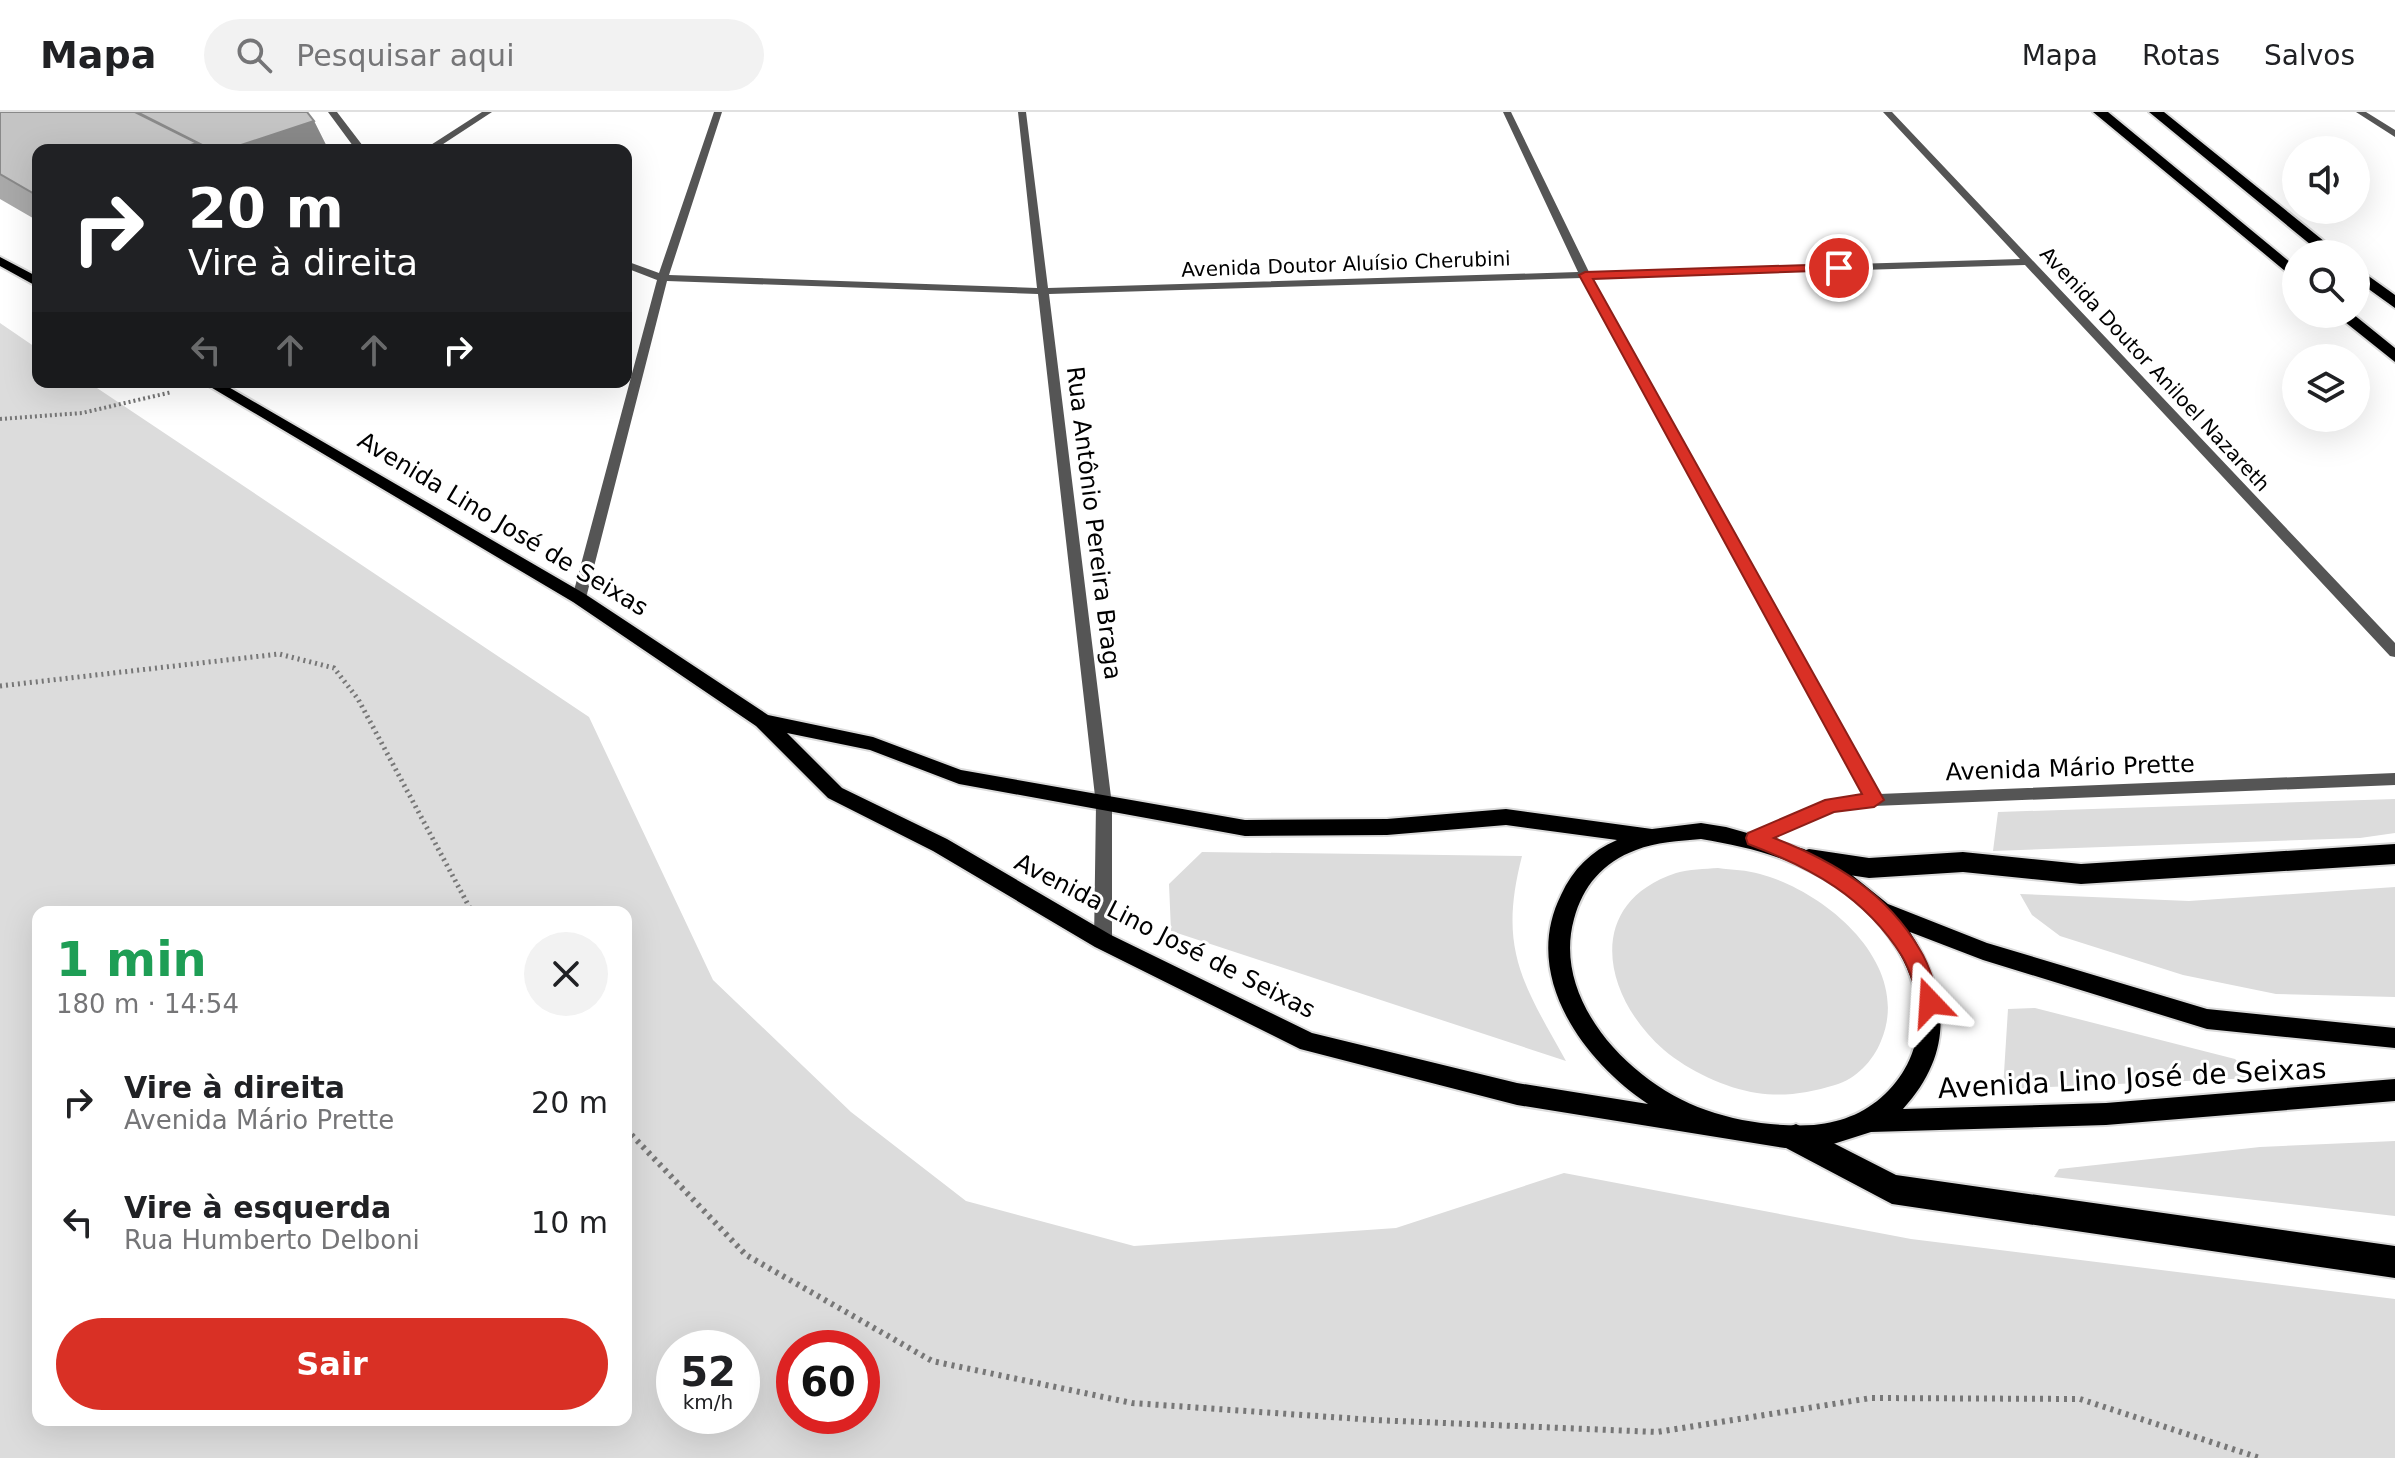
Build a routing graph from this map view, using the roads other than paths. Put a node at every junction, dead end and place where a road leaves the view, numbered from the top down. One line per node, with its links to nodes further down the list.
1 (332, 112): 11 (street)
2 (488, 112): 12 (street)
3 (718, 112): 19 (street)
4 (1022, 112): 22 (street, Rua Antônio Pereira Braga)
5 (1507, 112): 18 (street)
6 (1887, 112): 15 (street, Avenida Doutor Aniloel Nazareth)
7 (2100, 112): 16 (highway)
8 (2156, 112): 13 (highway)
9 (2360, 112): 10 (street)
10 (2395, 134)
11 (356, 144)
12 (437, 144)
13 (2315, 240)
14 (0, 261): 20 (main road)
15 (2030, 262): 18 (street, Avenida Doutor Aluísio Cherubini); 28 (street, Avenida Doutor Aniloel Nazareth)
16 (2282, 263)
17 (632, 266): 19 (street, Avenida Doutor Aluísio Cherubini)
18 (1585, 275): 22 (street, Avenida Doutor Aluísio Cherubini); 31 (street)
19 (663, 278): 22 (street, Avenida Doutor Aluísio Cherubini); 27 (street)
20 (32, 280)
21 (2370, 283): 23 (highway)
22 (1041, 291): 32 (street, Rua Antônio Pereira Braga)
23 (2395, 303)
24 (2360, 328): 25 (highway)
25 (2395, 357)
26 (220, 388): 27 (main road, Avenida Lino José de Seixas)
27 (579, 598): 29 (main road, Avenida Lino José de Seixas)
28 (2395, 652)
29 (763, 721): 32 (main road, Avenida Lino José de Seixas); 38 (main road, Avenida Lino José de Seixas)
30 (2395, 779): 31 (street, Avenida Mário Prette)
31 (1874, 800): 34 (street, Avenida Mário Prette)
32 (1104, 805): 33 (main road, Avenida Lino José de Seixas); 38 (street, Rua Antônio Pereira Braga)
33 (1650, 836): 34 (main road); 42 (main road)
34 (1755, 838): 36 (main road)
35 (2395, 854): 36 (highway)
36 (1809, 859): 37 (main road)
37 (1880, 911): 39 (main road, Avenida Lino José de Seixas); 41 (main road)
38 (1103, 941): 42 (main road, Avenida Lino José de Seixas)
39 (2395, 1038)
40 (2395, 1090): 41 (main road, Avenida Lino José de Seixas)
41 (1872, 1121): 43 (main road)
42 (1728, 1129): 43 (main road)
43 (1796, 1138): 44 (highway)
44 (2395, 1262)

